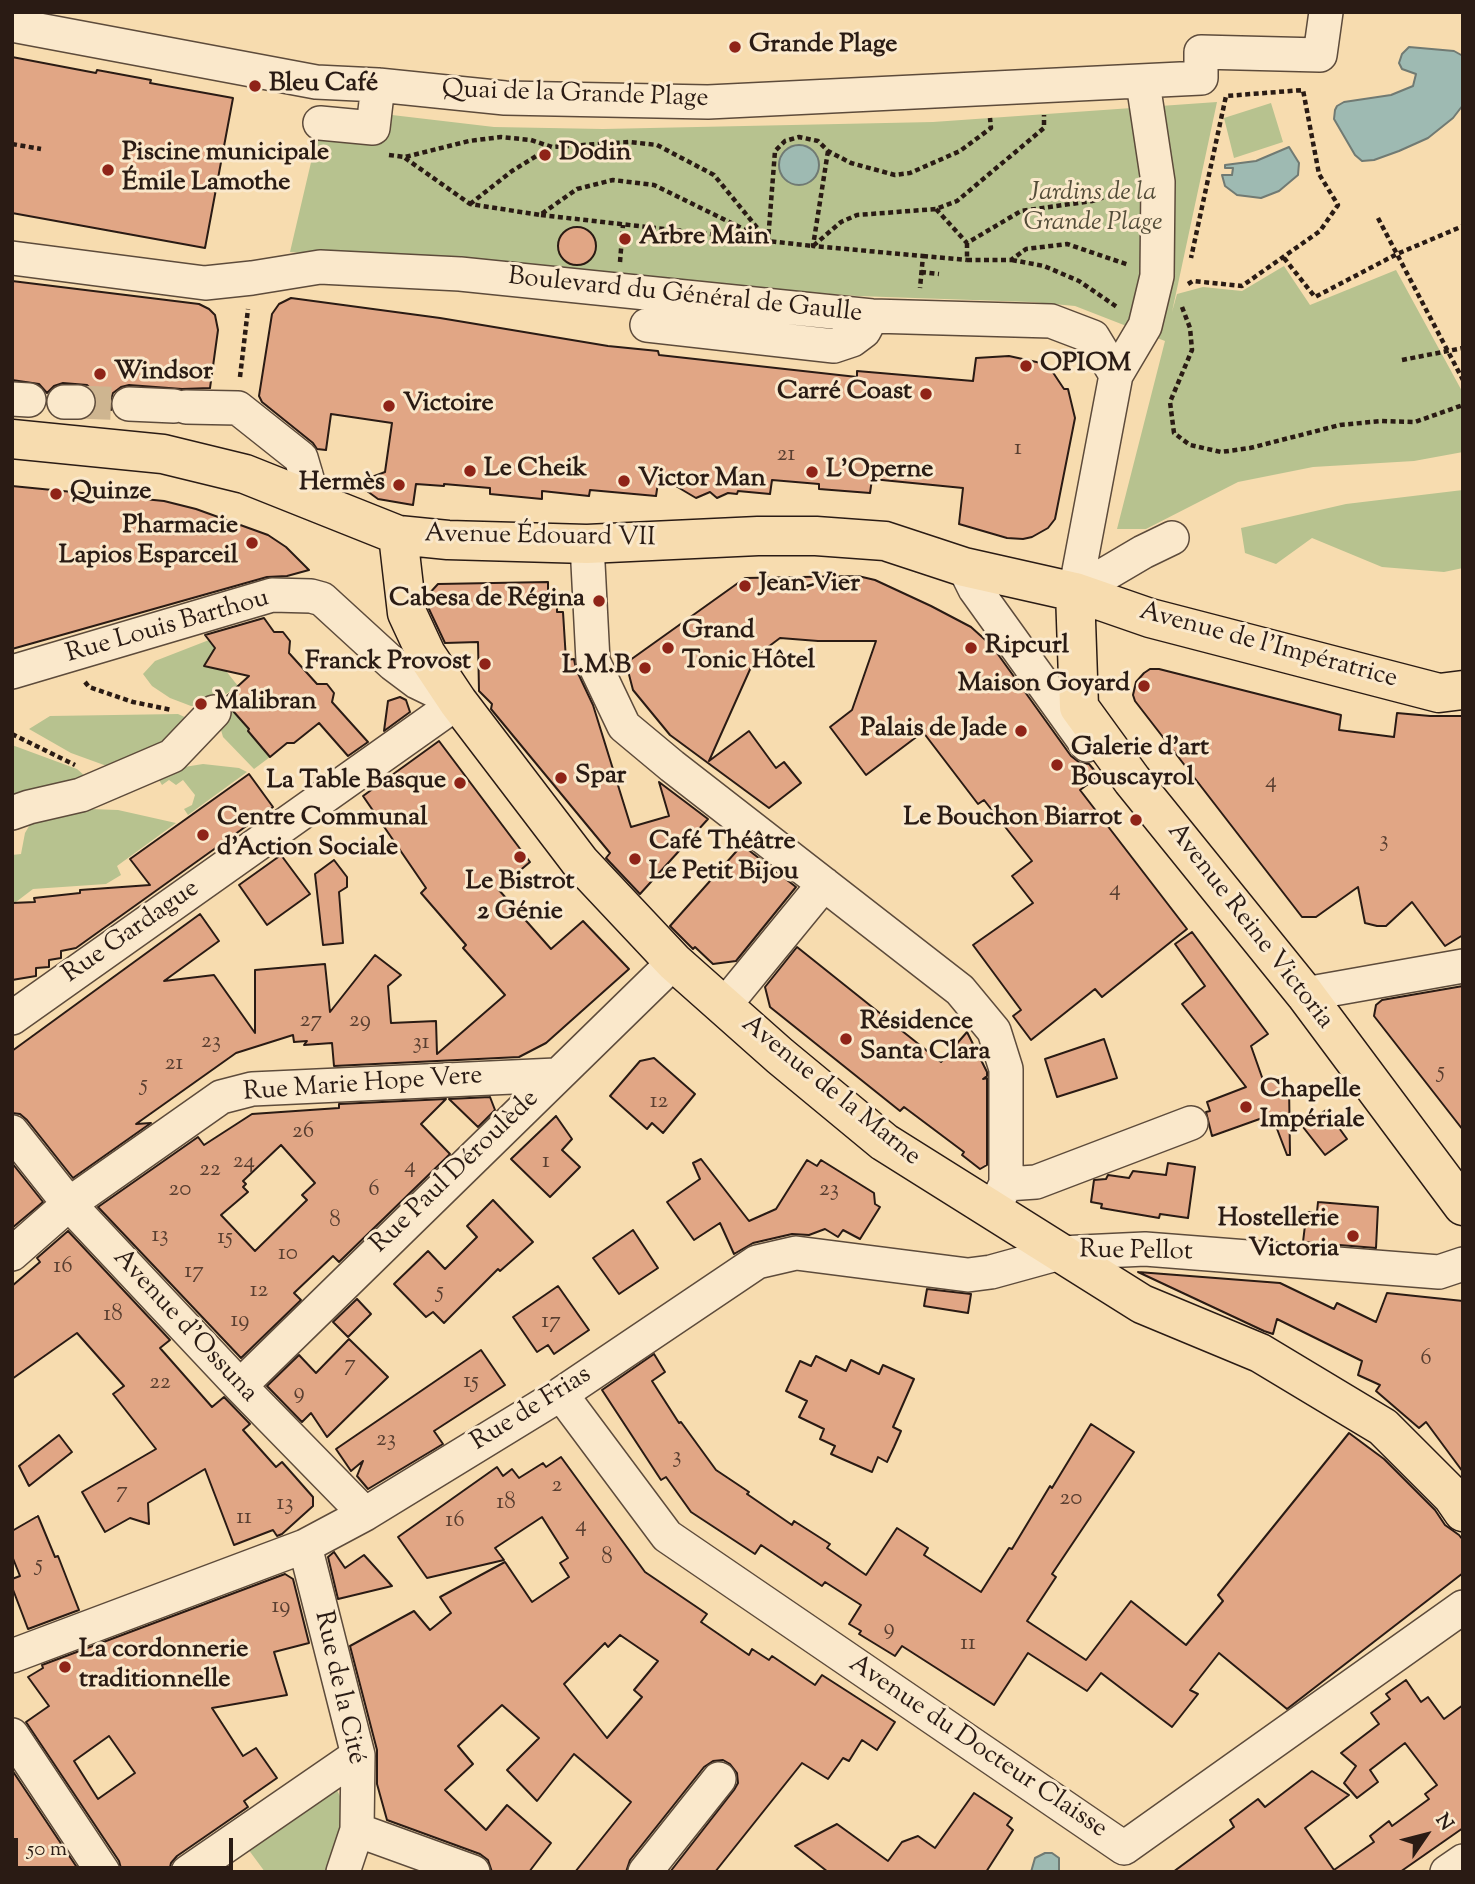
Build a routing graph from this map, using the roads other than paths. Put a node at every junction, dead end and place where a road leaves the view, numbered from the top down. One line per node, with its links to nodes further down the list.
1 (1326, 12): 3 (street, Quai de la Grande Plage)
2 (12, 25): 4 (street, Quai de la Grande Plage)
3 (1143, 83): 4 (street, Quai de la Grande Plage); 9 (street)
4 (378, 85): 5 (street)
5 (320, 123)
6 (12, 258): 7 (street, Boulevard du Général de Gaulle)
7 (872, 316): 8 (street); 9 (street, Boulevard du Général de Gaulle)
8 (647, 325)
9 (1116, 374): 17 (street)
10 (129, 404): 12 (street)
11 (12, 439): 12 (main road, Avenue Édouard VII)
12 (314, 502): 13 (main road, Avenue Édouard VII)
13 (398, 536): 15 (main road, Avenue Édouard VII); 20 (main road, Avenue de la Marne)
14 (1171, 538): 17 (street)
15 (587, 544): 16 (main road, Avenue Édouard VII); 24 (street)
16 (964, 567): 17 (main road, Avenue Édouard VII); 22 (street)
17 (1075, 592): 19 (main road, Avenue de l'Impératrice); 22 (main road, Avenue Reine Victoria)
18 (12, 672): 20 (street, Rue Louis Barthou)
19 (1463, 690)
20 (458, 702): 25 (main road, Avenue de la Marne); 29 (street, Rue Gardague)
21 (214, 712): 23 (street)
22 (1132, 780): 27 (main road, Avenue Reine Victoria)
23 (12, 813)
24 (824, 884): 28 (street); 33 (street)
25 (674, 962): 28 (main road, Avenue de la Marne); 30 (street, Rue Paul Déroulède)
26 (1463, 966): 27 (street)
27 (1305, 994): 35 (main road, Avenue Reine Victoria)
28 (723, 1006): 33 (main road, Avenue de la Marne)
29 (12, 1018)
30 (556, 1075): 34 (street, Rue Marie Hope Vere); 39 (street, Rue Paul Déroulède)
31 (1191, 1123): 33 (street)
32 (12, 1132): 34 (street, Avenue d'Ossuna)
33 (1000, 1197): 36 (main road, Avenue de la Marne)
34 (69, 1204): 37 (street, Rue Marie Hope Vere); 39 (street, Avenue d'Ossuna)
35 (1463, 1206)
36 (1060, 1253): 38 (street, Rue Pellot); 40 (street, Rue de Frias); 41 (main road, Avenue de la Marne)
37 (12, 1254)
38 (1463, 1264)
39 (240, 1386): 42 (street, Avenue d'Ossuna)
40 (561, 1394): 42 (street, Rue de Frias); 44 (street, Avenue du Docteur Claisse)
41 (1463, 1511)
42 (365, 1514): 43 (street, Rue de Frias)
43 (305, 1546): 45 (street, Rue de Frias); 47 (street, Rue de la Cité)
44 (1463, 1607)
45 (12, 1656)
46 (12, 1735): 51 (street)
47 (358, 1755): 49 (street, Rue de la Cité); 52 (street)
48 (719, 1779): 55 (street)
49 (357, 1830): 53 (street, Rue de la Cité); 54 (street)
50 (1463, 1861): 56 (street)
51 (103, 1872)
52 (188, 1872)
53 (343, 1872)
54 (473, 1872)
55 (645, 1872)
56 (1447, 1872)

